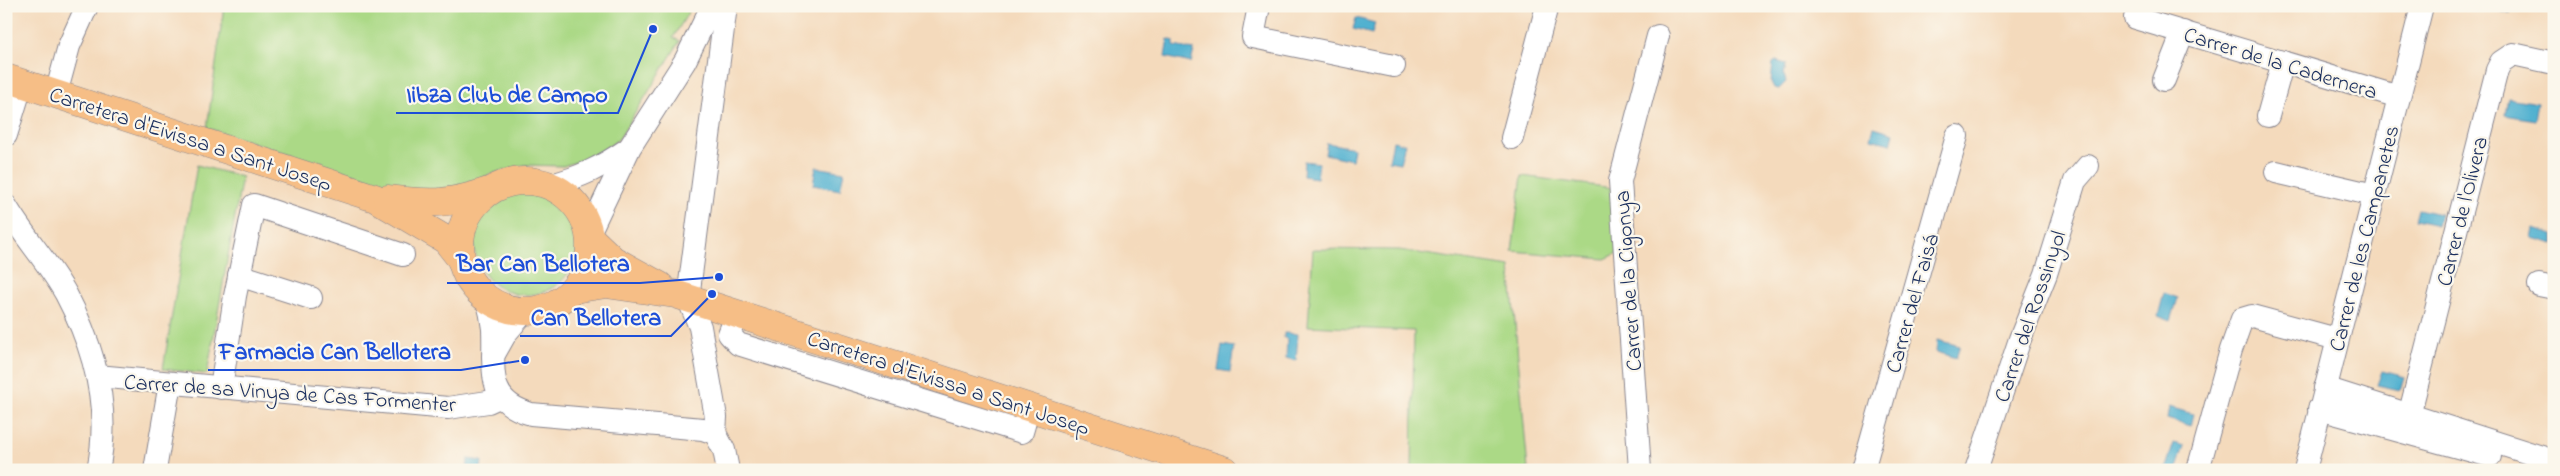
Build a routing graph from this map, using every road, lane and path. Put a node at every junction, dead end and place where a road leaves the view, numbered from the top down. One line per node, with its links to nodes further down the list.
1 (87, 6): 15 (street)
2 (712, 6): 21 (street)
3 (726, 6): 34 (street)
4 (1259, 6): 12 (street)
5 (1547, 6): 20 (street)
6 (2422, 6): 16 (street, Carrer de les Campanetes)
7 (2135, 18): 8 (street, Carrer de la Cadernera)
8 (2183, 32): 10 (street, Carrer de la Cadernera); 14 (street)
9 (1658, 36): 52 (street, Carrer de la Cigonya)
10 (2283, 62): 16 (street, Carrer de la Cadernera); 17 (street)
11 (2554, 63): 45 (street, Carrer de l'Olivera)
12 (1394, 66)
13 (14, 80): 15 (main road, Carretera d'Eivissa a Sant Josep); 18 (street)
14 (2164, 80)
15 (56, 94): 27 (main road, Carretera d'Eivissa a Sant Josep)
16 (2399, 97): 26 (street, Carrer de les Campanetes)
17 (2268, 116)
18 (6, 136)
19 (1957, 136): 53 (street, Carrer del Faisá)
20 (1512, 138)
21 (630, 147): 24 (street); 29 (street)
22 (2088, 166): 54 (street, Carrer del Rossinyol)
23 (2276, 172): 26 (street)
24 (550, 185): 25 (main road); 29 (main road)
25 (489, 191): 27 (main road, Carretera d'Eivissa a Sant Josep); 31 (main road)
26 (2374, 195): 38 (street, Carrer de les Campanetes)
27 (375, 198): 31 (main road, Carretera d'Eivissa a Sant Josep)
28 (6, 206): 40 (street)
29 (590, 236): 33 (main road); 34 (main road, Carretera d'Eivissa a Sant Josep)
30 (403, 255): 32 (street)
31 (461, 259): 36 (main road)
32 (239, 275): 35 (street); 42 (street)
33 (574, 289): 34 (main road, Carretera d'Eivissa a Sant Josep); 37 (main road)
34 (681, 296): 46 (street); 51 (main road, Carretera d'Eivissa a Sant Josep)
35 (311, 298)
36 (487, 299): 37 (main road); 39 (street)
37 (525, 311): 39 (street)
38 (2337, 340): 44 (street, Carrer de les Campanetes); 55 (street)
39 (492, 357): 43 (street)
40 (97, 376): 41 (street, Carrer de sa Vinya de Cas Formenter); 48 (street)
41 (170, 383): 42 (street, Carrer de sa Vinya de Cas Formenter); 49 (street)
42 (221, 388): 43 (street, Carrer de sa Vinya de Cas Formenter)
43 (501, 396): 46 (street)
44 (2322, 398): 45 (street); 56 (street, Carrer de les Campanetes); 57 (street)
45 (2409, 416): 47 (street)
46 (715, 433): 50 (street)
47 (2554, 461)
48 (98, 470)
49 (155, 470)
50 (728, 470)
51 (1224, 470)
52 (1640, 470)
53 (1863, 470)
54 (1976, 470)
55 (2198, 470)
56 (2305, 470)
57 (2537, 470)

